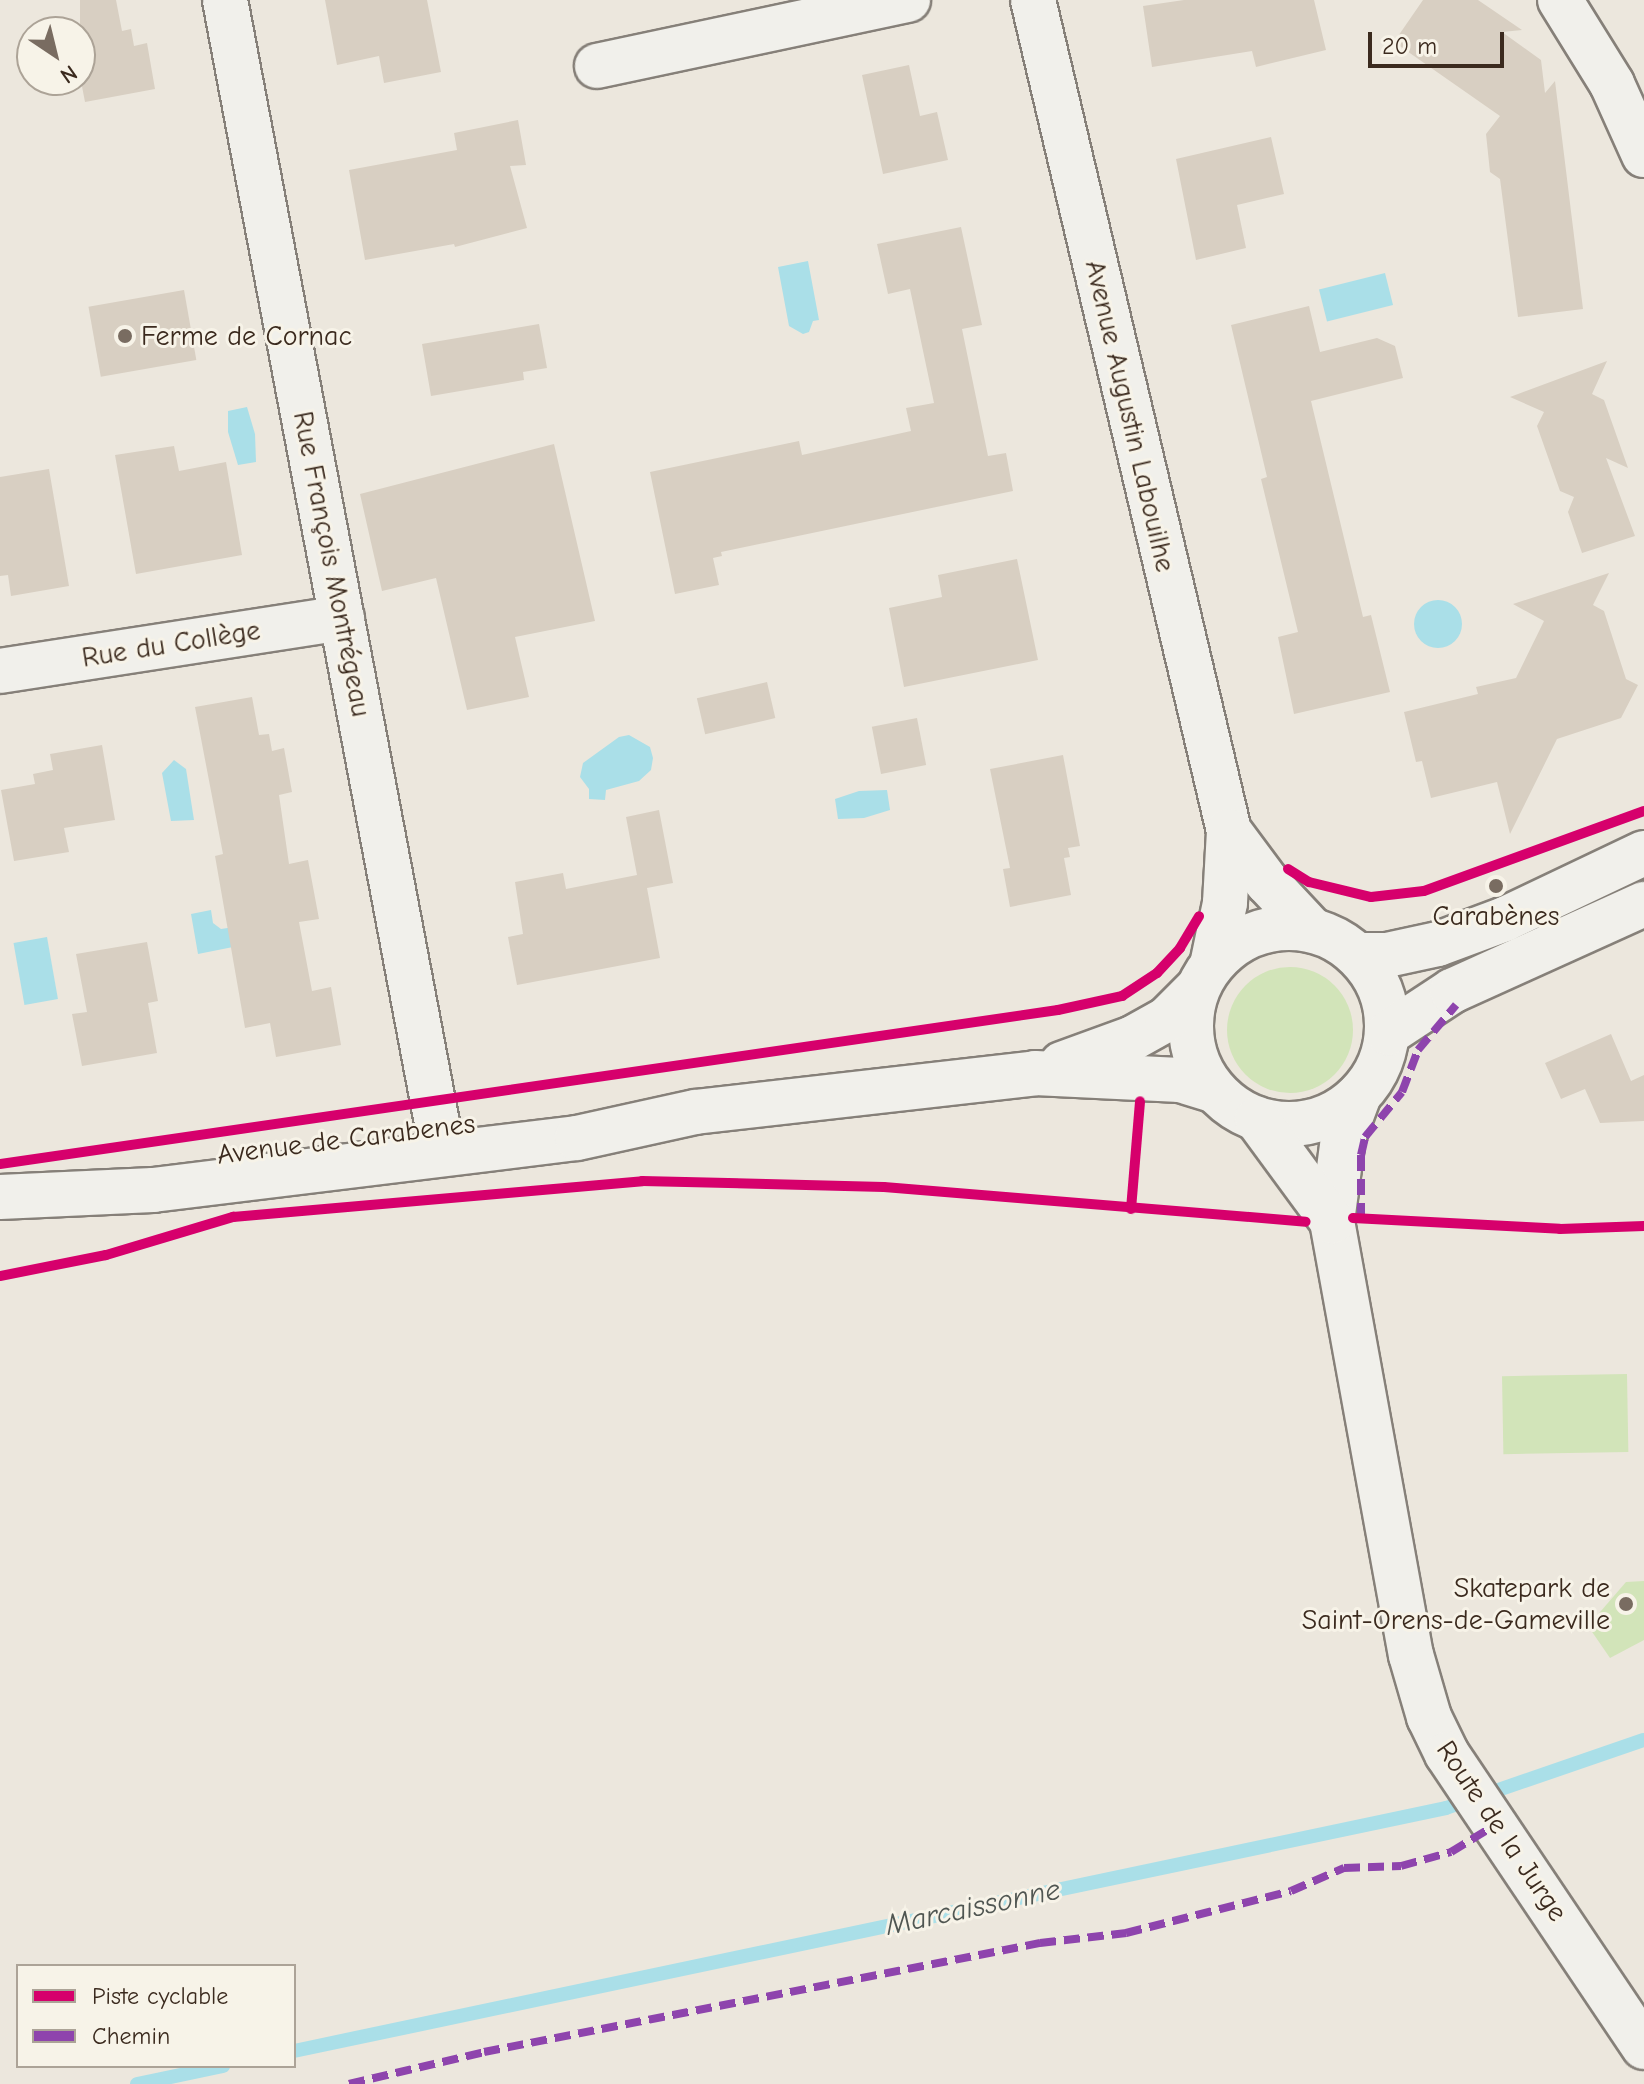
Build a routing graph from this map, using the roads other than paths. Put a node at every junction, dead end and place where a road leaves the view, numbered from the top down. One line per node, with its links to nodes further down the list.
1 (225, 0): 7 (street, Rue François Montrégeau)
2 (908, 0): 5 (street)
3 (1033, 0): 9 (street, Avenue Augustin Labouilhe)
4 (1560, 0): 6 (street)
5 (597, 66)
6 (1644, 155)
7 (342, 618): 8 (street, Rue du Collège); 21 (street, Rue François Montrégeau)
8 (0, 671)
9 (1229, 831): 12 (street, Avenue Augustin Labouilhe); 14 (street, Avenue Augustin Labouilhe)
10 (1644, 853): 13 (street)
11 (1644, 904): 15 (street)
12 (1311, 929): 13 (street); 14 (street)
13 (1359, 955): 15 (street)
14 (1205, 977): 16 (street, Avenue de Carabenes); 17 (street)
15 (1388, 1033): 18 (street)
16 (1035, 1073): 17 (street, Avenue de Carabenes); 19 (street, Avenue de Carabenes)
17 (1213, 1090): 20 (street)
18 (1359, 1095): 20 (street); 23 (street, Route de la Jurge)
19 (695, 1112): 21 (street, Avenue de Carabenes); 22 (street, Avenue de Carabenes)
20 (1257, 1119): 23 (street, Route de la Jurge)
21 (438, 1128): 22 (street, Avenue de Carabenes)
22 (0, 1196)
23 (1332, 1221): 24 (street, Route de la Jurge)
24 (1644, 2047)

